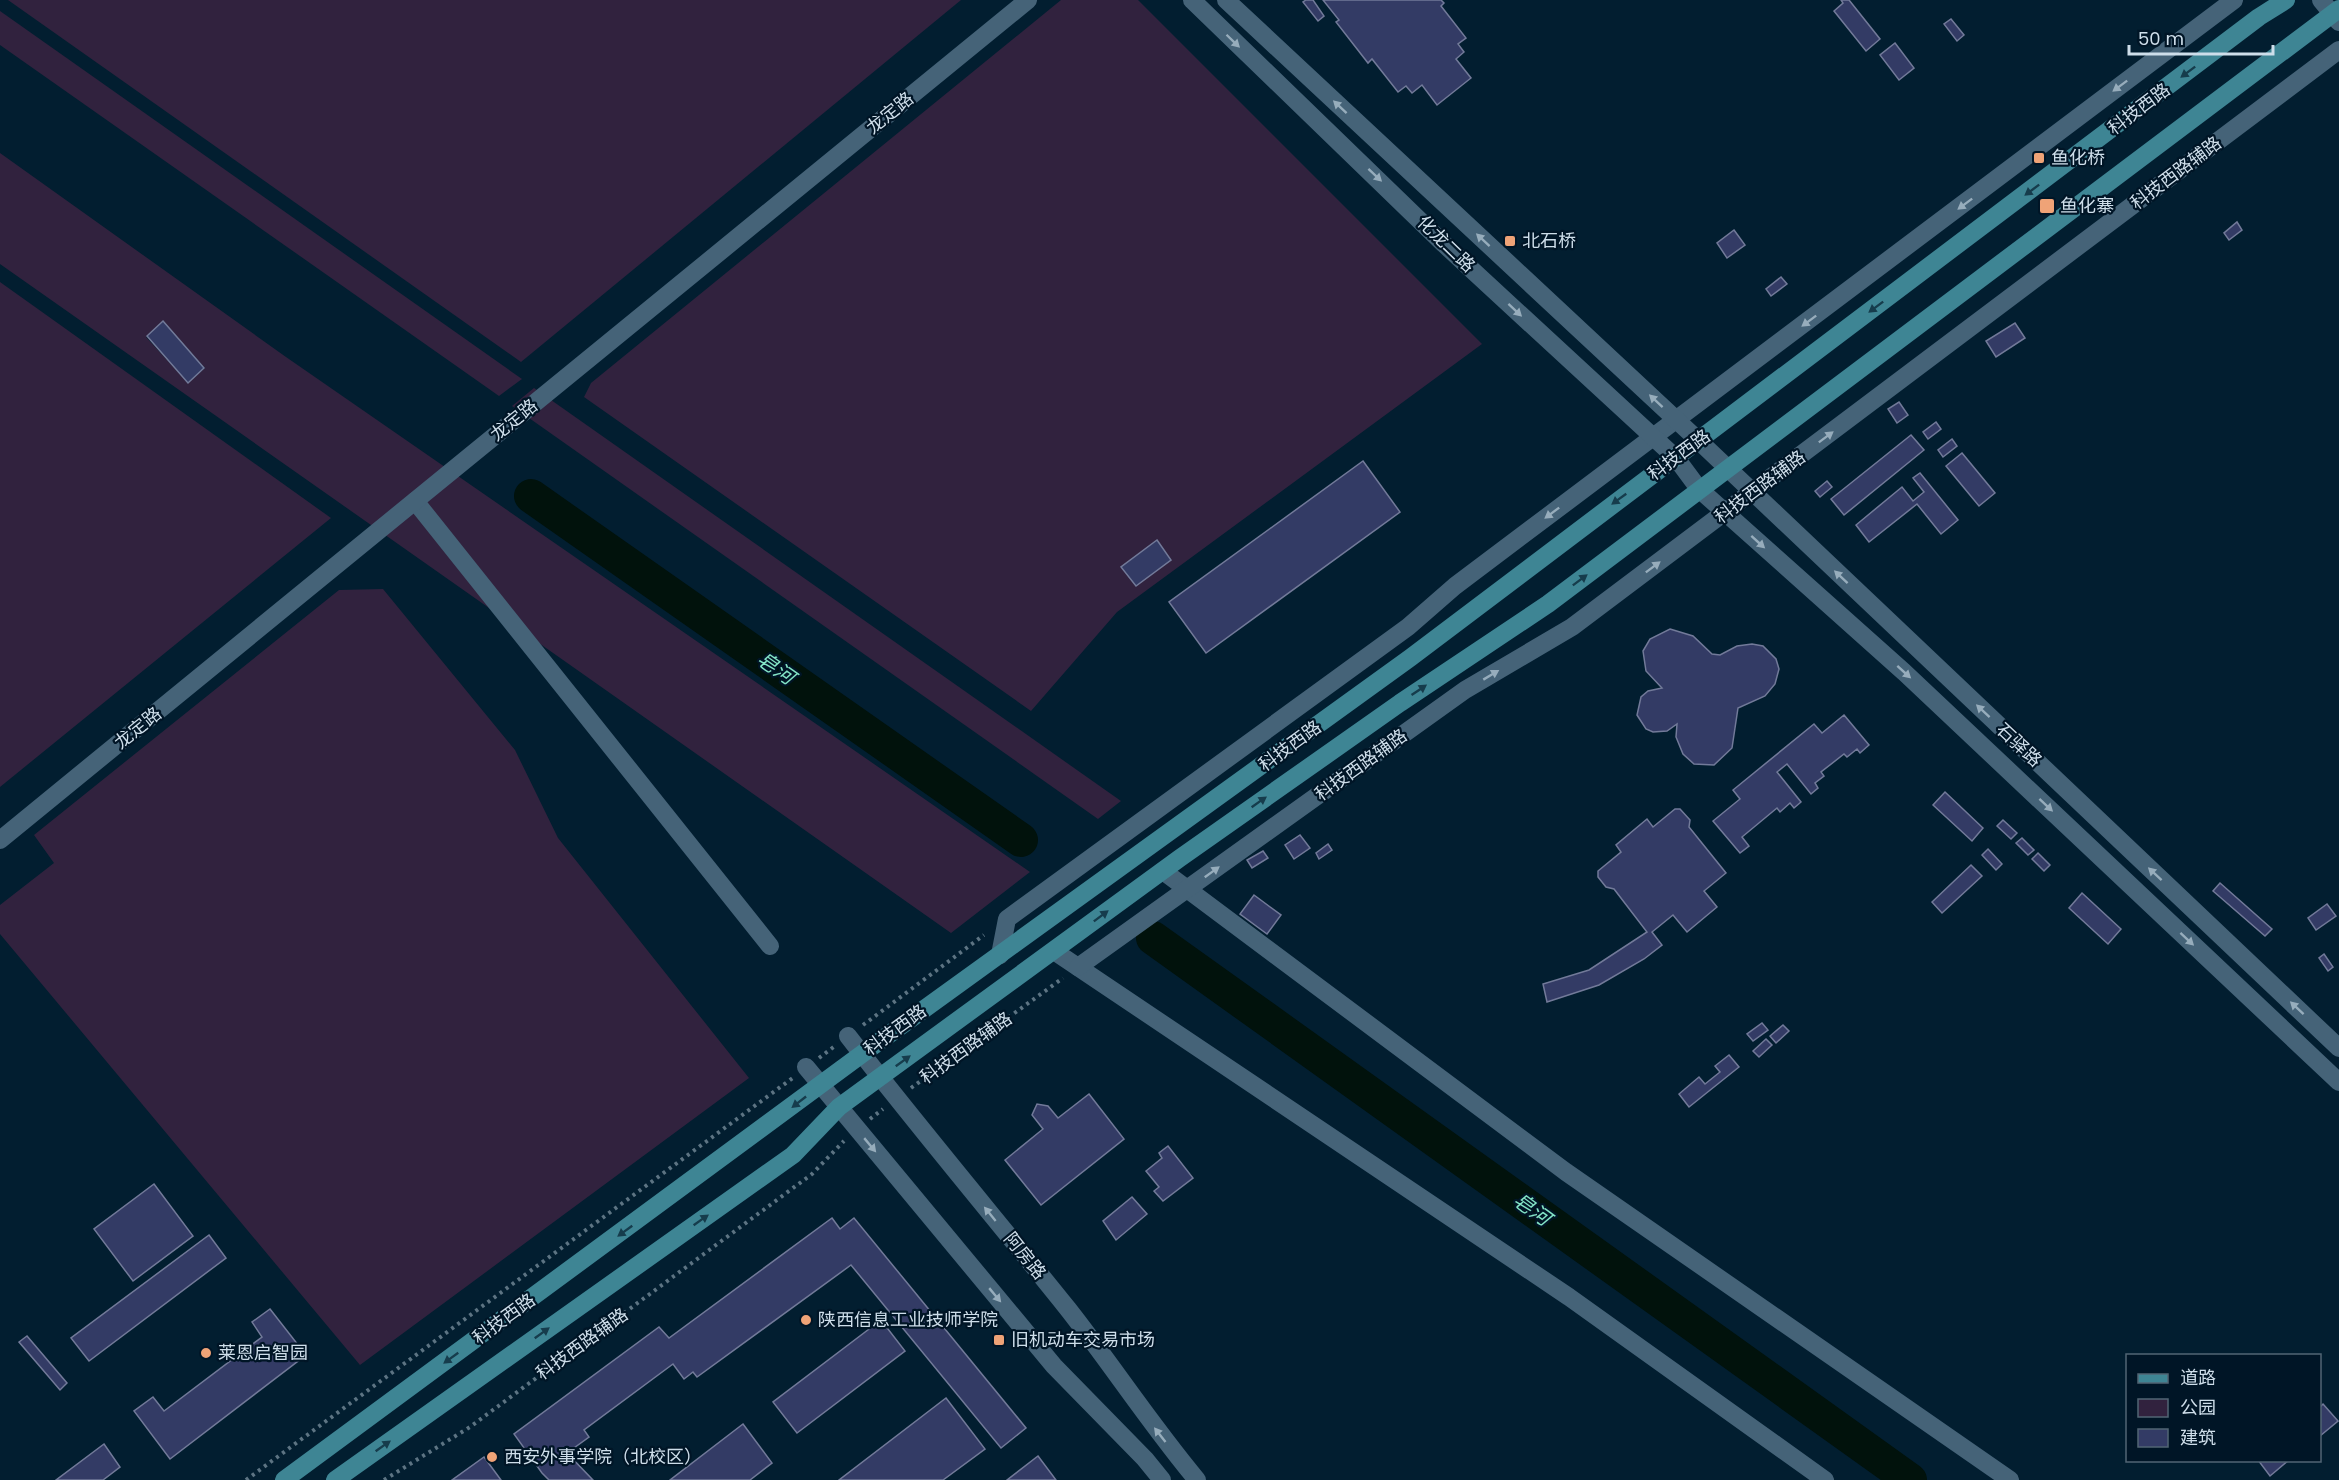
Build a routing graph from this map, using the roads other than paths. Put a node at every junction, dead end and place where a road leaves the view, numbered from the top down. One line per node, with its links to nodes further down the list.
1 (1028, 0): 15 (street, 龙定路)
2 (1192, 0): 9 (street, 化龙二路, one-way to 9)
3 (1226, 0): 8 (street, 化龙二路, one-way to 3)
4 (2234, 0): 8 (street, one-way to 8)
5 (2286, 0): 10 (main road, 科技西路, one-way to 10)
6 (2333, 11): 12 (main road, 科技西路)
7 (2339, 50): 14 (street, 科技西路辅路, one-way to 7)
8 (1677, 421): 9 (street); 10 (street, 化龙二路)
9 (1654, 438): 11 (street, 化龙二路); 22 (street, one-way to 22)
10 (1699, 441): 11 (main road, 科技西路); 12 (street, 石驿路)
11 (1676, 458): 13 (street, 化龙二路); 22 (main road, 科技西路, one-way to 22)
12 (1725, 469): 13 (main road, 科技西路); 14 (street, 石驿路)
13 (1699, 489): 16 (street, 石驿路); 18 (main road, 科技西路, one-way to 13)
14 (1752, 493): 16 (street, 科技西路辅路); 25 (street, 石驿路, one-way to 14)
15 (415, 501): 17 (street, 龙定路); 20 (street)
16 (1726, 513): 19 (street, 科技西路辅路, one-way to 16); 29 (street, 石驿路, one-way to 29)
17 (0, 840)
18 (1163, 870): 19 (street); 21 (main road, 科技西路, one-way to 18)
19 (1188, 890): 23 (street, 科技西路辅路); 37 (street)
20 (770, 946)
21 (1054, 951): 23 (street); 28 (main road, 科技西路, one-way to 21)
22 (1000, 956): 26 (main road, 科技西路)
23 (1078, 967): 36 (street)
24 (848, 1036): 26 (street, 阿房路)
25 (2339, 1048)
26 (862, 1054): 28 (street, 阿房路); 30 (main road, 科技西路)
27 (806, 1067): 30 (street)
28 (880, 1078): 31 (main road, 科技西路); 35 (street, 阿房路, one-way to 28)
29 (2339, 1082)
30 (821, 1085): 31 (street); 32 (main road, 科技西路, one-way to 32)
31 (839, 1107): 33 (main road, 科技西路, one-way to 31); 34 (street, one-way to 34)
32 (284, 1480)
33 (336, 1480)
34 (1162, 1480)
35 (1197, 1480)
36 (1825, 1480)
37 (2010, 1480)

